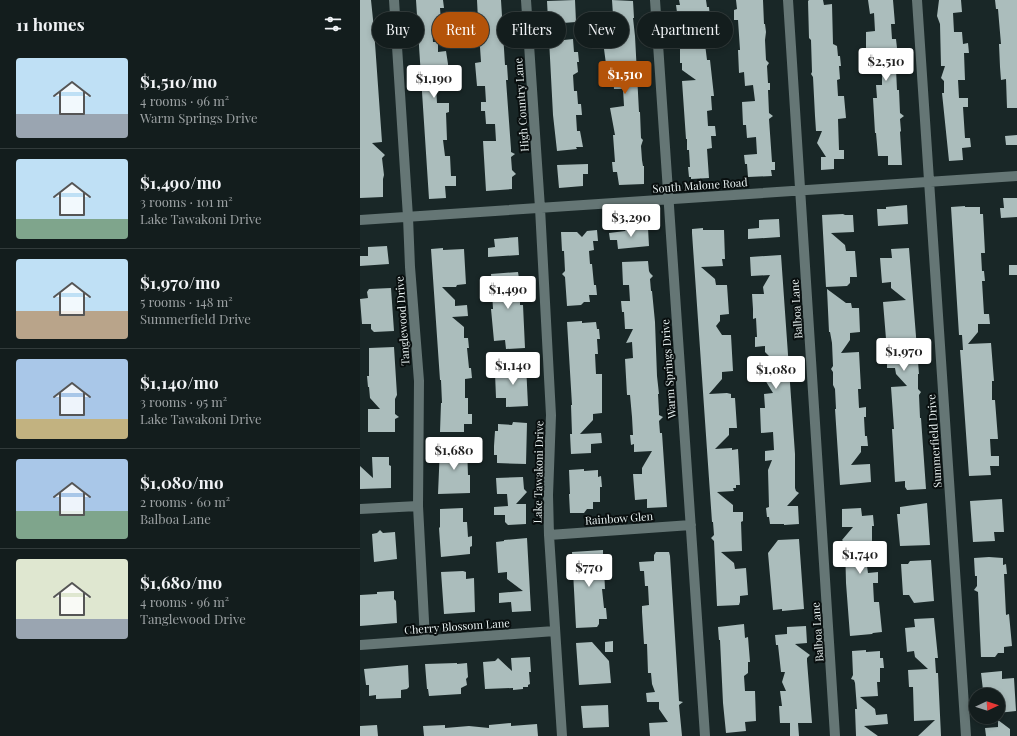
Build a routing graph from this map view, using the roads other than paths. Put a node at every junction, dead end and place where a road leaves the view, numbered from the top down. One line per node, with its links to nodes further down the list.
1 (394, 0): 11 (street, Tanglewood Drive)
2 (526, 0): 10 (street, High Country Lane)
3 (655, 0): 9 (street, Warm Springs Drive)
4 (788, 0): 8 (street, Balboa Lane)
5 (916, 0): 7 (street, Summerfield Drive)
6 (1017, 176): 7 (street, South Malone Road)
7 (928, 182): 8 (street, South Malone Road); 23 (street, Summerfield Drive)
8 (801, 191): 9 (street, South Malone Road); 22 (street, Balboa Lane)
9 (669, 200): 10 (street, South Malone Road); 15 (street, Warm Springs Drive)
10 (540, 208): 11 (street, South Malone Road); 16 (street, Lake Tawakoni Drive)
11 (408, 217): 12 (street, South Malone Road); 13 (street, Tanglewood Drive)
12 (360, 220)
13 (418, 506): 14 (street); 18 (street, Tanglewood Drive)
14 (360, 509)
15 (691, 525): 16 (street, Rainbow Glen); 21 (street, Warm Springs Drive)
16 (549, 535): 17 (street, Lake Tawakoni Drive)
17 (555, 631): 18 (street, Cherry Blossom Lane); 20 (street, Lake Tawakoni Drive)
18 (425, 640): 19 (street, Cherry Blossom Lane)
19 (360, 645)
20 (562, 736)
21 (705, 736)
22 (835, 736)
23 (966, 736)

